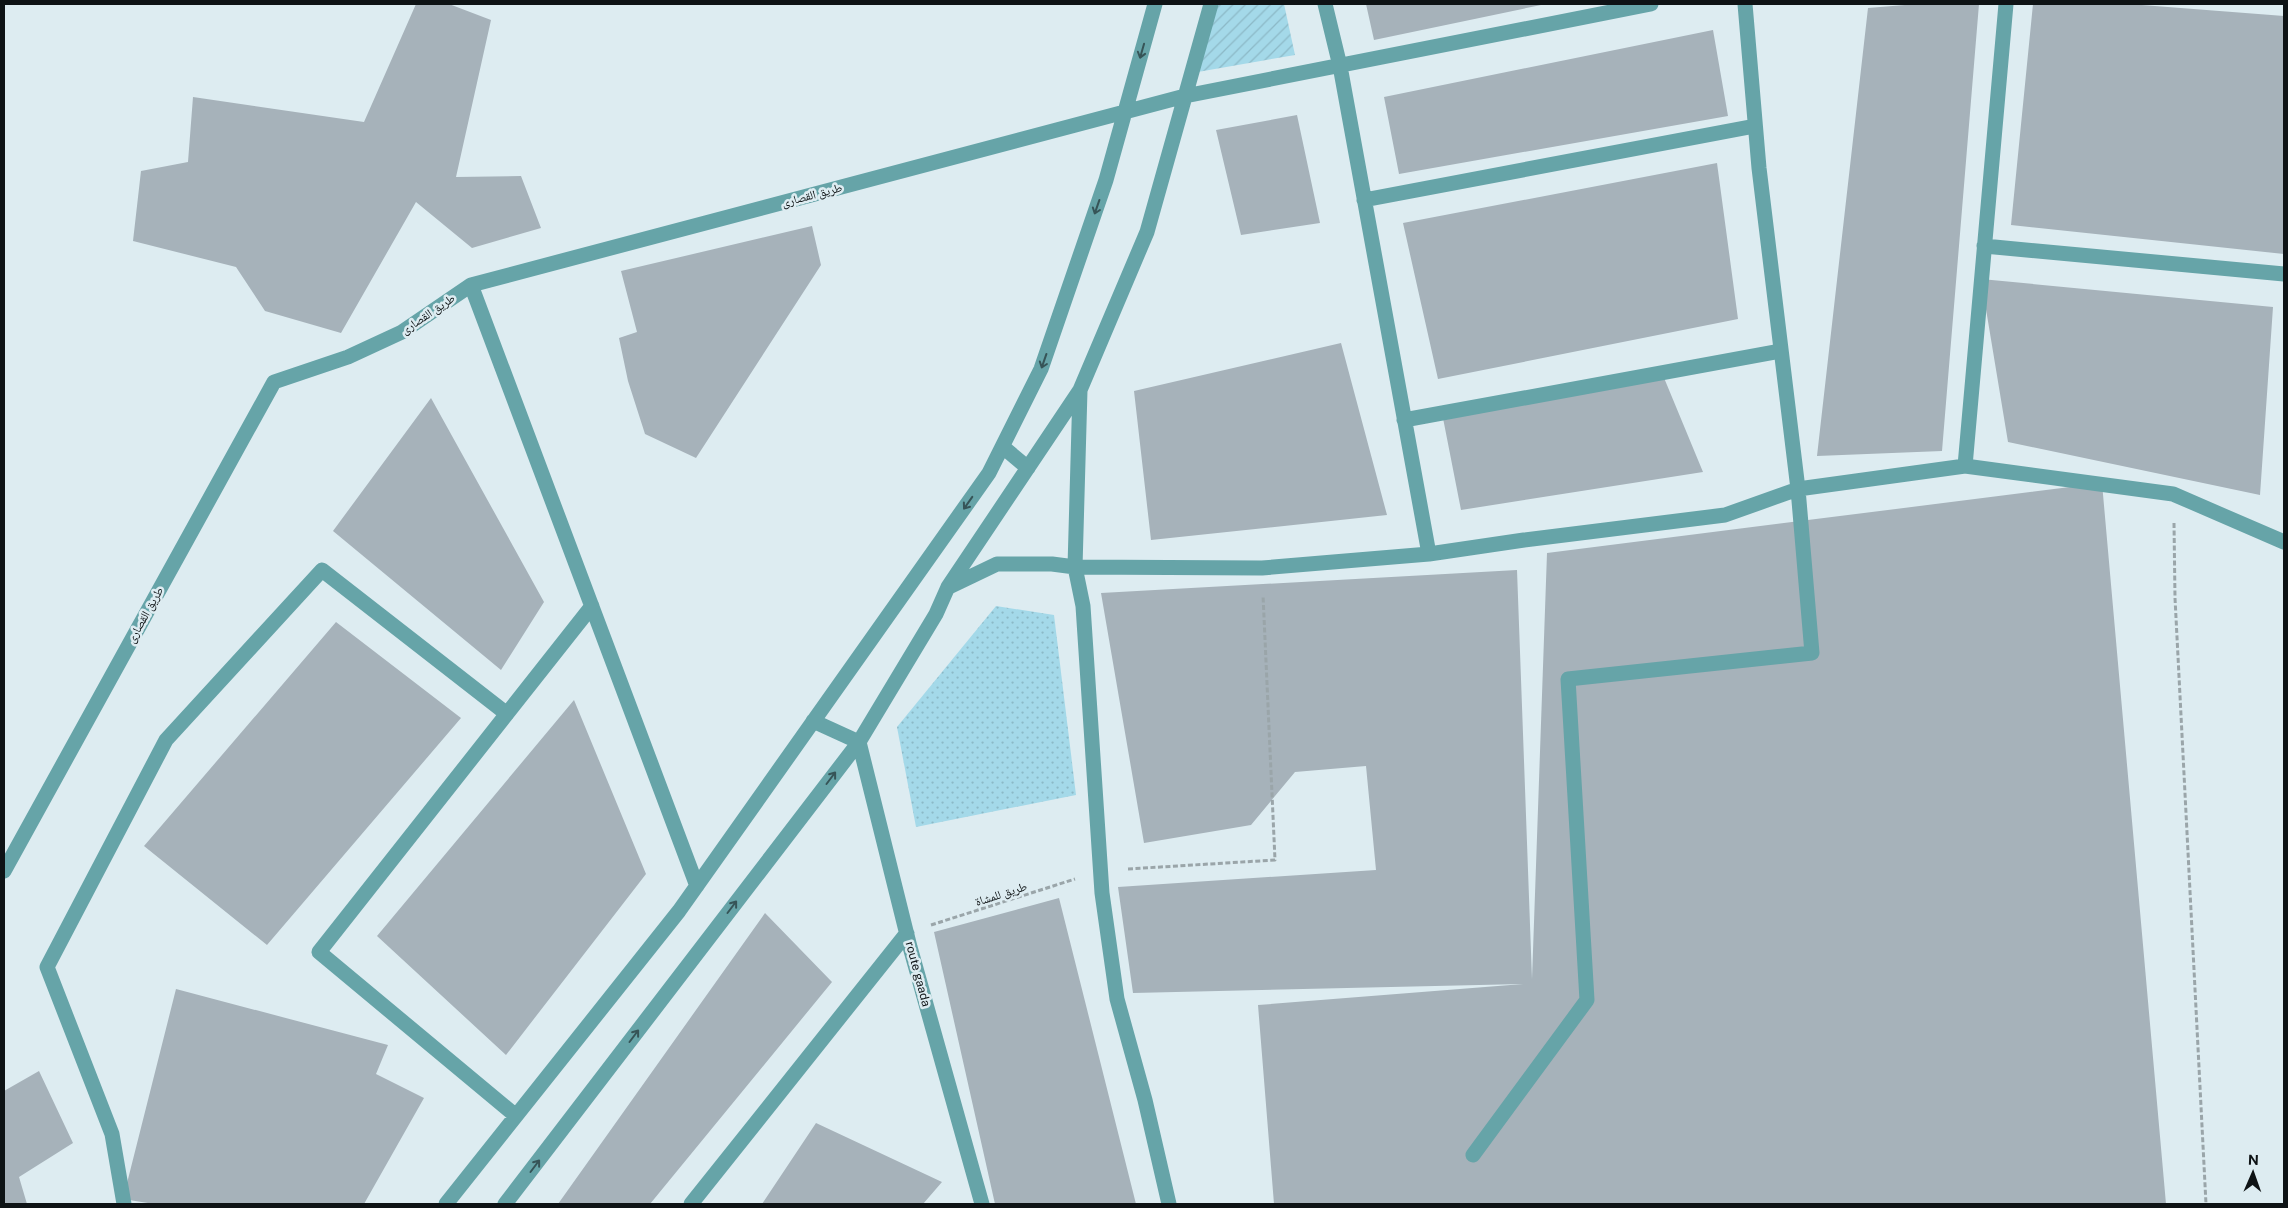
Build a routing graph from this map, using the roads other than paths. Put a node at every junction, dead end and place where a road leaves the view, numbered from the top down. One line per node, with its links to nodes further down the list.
1 (1155, 4): 9 (street, one-way to 9)
2 (1211, 4): 8 (street)
3 (1326, 4): 7 (street)
4 (1651, 4): 7 (street, طريق القصارى)
5 (1745, 4): 10 (street)
6 (2006, 4): 12 (street)
7 (1340, 66): 8 (street, طريق القصارى); 11 (street)
8 (1185, 96): 9 (street, طريق القصارى); 16 (street)
9 (1124, 113): 14 (street, طريق القصارى); 18 (street, one-way to 18)
10 (1755, 126): 11 (street); 15 (street)
11 (1364, 200): 17 (street)
12 (1984, 246): 13 (street); 19 (street)
13 (2284, 274)
14 (471, 285): 26 (street); 30 (street, طريق القصارى)
15 (1781, 351): 17 (street); 21 (street)
16 (1080, 390): 20 (street); 24 (street)
17 (1404, 420): 23 (street)
18 (1003, 447): 20 (street); 28 (street, one-way to 28)
19 (1965, 466): 21 (street); 22 (street)
20 (1028, 468): 25 (street)
21 (1798, 489): 23 (street); 34 (street)
22 (2284, 542)
23 (1429, 554): 24 (street)
24 (1075, 567): 25 (street); 40 (street)
25 (948, 587): 29 (street)
26 (592, 606): 27 (street); 31 (street)
27 (507, 714): 33 (street); 35 (street)
28 (814, 721): 29 (street); 31 (street)
29 (859, 742): 32 (street, route gaada); 37 (street, one-way to 29)
30 (4, 871)
31 (697, 886): 33 (street)
32 (907, 933): 38 (street); 39 (street, route gaada)
33 (516, 1116): 36 (street)
34 (1473, 1155)
35 (124, 1204)
36 (446, 1204)
37 (506, 1204)
38 (691, 1204)
39 (982, 1204)
40 (1168, 1204)

